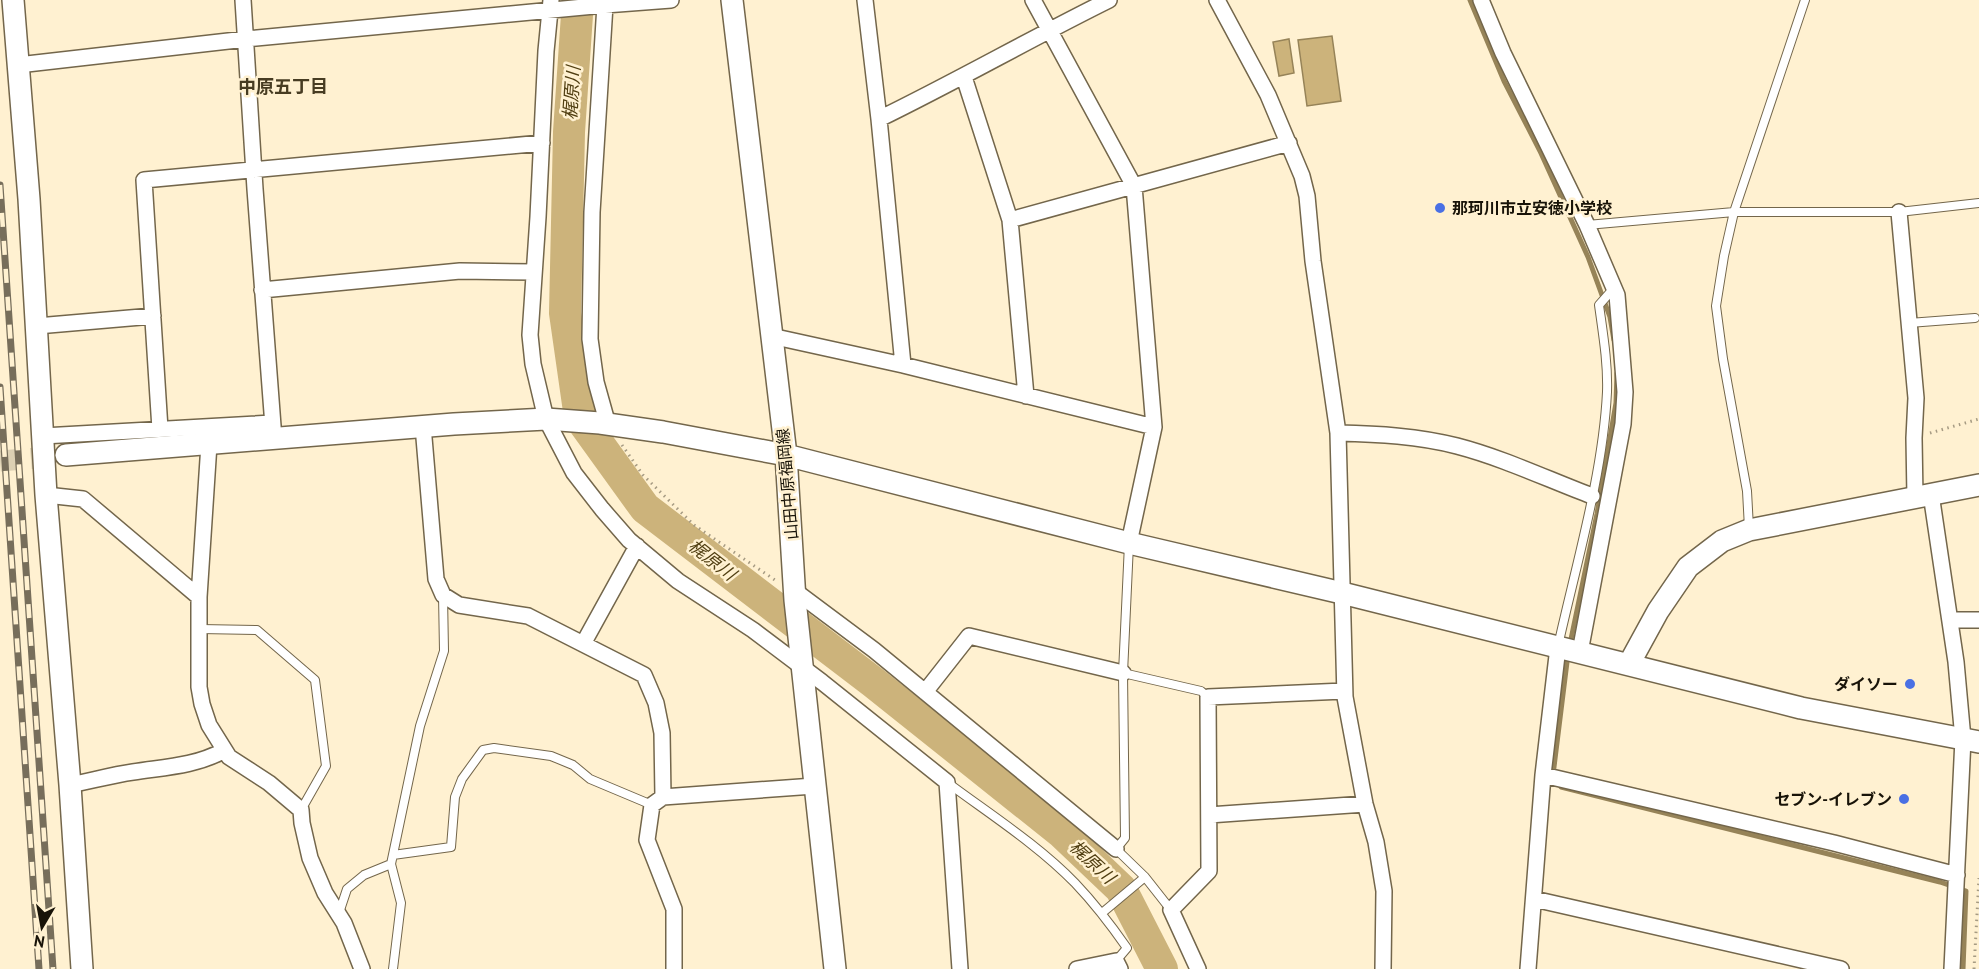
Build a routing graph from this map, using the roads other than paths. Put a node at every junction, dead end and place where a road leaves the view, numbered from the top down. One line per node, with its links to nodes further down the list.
1 (13, 0): 15 (street)
2 (243, 0): 14 (street)
3 (671, 0): 11 (street)
4 (732, 0): 34 (street, 山田中原福岡線)
5 (865, 0): 17 (street)
6 (1033, 0): 13 (street)
7 (1110, 0): 13 (street)
8 (1217, 0): 19 (street)
9 (1481, 0): 26 (street)
10 (1805, 0): 23 (lane)
11 (605, 3): 12 (street); 38 (street)
12 (551, 6): 14 (street); 18 (street)
13 (1049, 30): 16 (street); 21 (street)
14 (246, 39): 15 (street); 20 (street)
15 (18, 65): 33 (street)
16 (964, 77): 17 (street); 25 (street)
17 (879, 119): 35 (street)
18 (542, 142): 20 (street); 27 (street)
19 (1289, 143): 21 (street); 43 (street)
20 (254, 169): 29 (street); 30 (street)
21 (1134, 186): 25 (street); 40 (street)
22 (1979, 203): 24 (lane)
23 (1734, 212): 24 (lane); 26 (lane); 52 (lane)
24 (1899, 212): 32 (street)
25 (1010, 220): 36 (street)
26 (1587, 225): 28 (street)
27 (534, 272): 29 (street); 37 (street)
28 (1614, 288): 50 (lane); 64 (street)
29 (262, 290): 42 (street)
30 (153, 316): 33 (street); 41 (street)
31 (1974, 318): 32 (lane)
32 (1909, 323): 51 (street)
33 (37, 326): 44 (street)
34 (771, 336): 35 (street); 47 (street, 山田中原福岡線)
35 (903, 365): 36 (street)
36 (1026, 396): 40 (street)
37 (550, 419): 38 (street); 39 (street); 54 (street)
38 (604, 424): 47 (street)
39 (423, 426): 42 (street); 56 (street)
40 (1154, 427): 53 (street)
41 (160, 429): 42 (street); 44 (street)
42 (273, 431): 45 (street)
43 (1338, 433): 50 (street); 55 (street)
44 (43, 436): 49 (street)
45 (209, 444): 46 (street); 58 (street)
46 (66, 455)
47 (786, 455): 53 (street); 57 (street, 山田中原福岡線)
48 (1979, 485): 51 (street)
49 (46, 495): 58 (street); 75 (street)
50 (1592, 496): 63 (lane)
51 (1923, 496): 52 (street); 59 (street)
52 (1749, 530): 66 (street)
53 (1129, 543): 55 (street); 67 (lane)
54 (637, 546): 62 (street); 65 (street)
55 (1342, 593): 63 (street); 68 (street)
56 (443, 595): 62 (street); 82 (lane)
57 (795, 595): 65 (street, 山田中原福岡線); 69 (street)
58 (199, 597): 61 (street)
59 (1950, 620): 60 (street); 71 (street)
60 (1979, 620)
61 (200, 628): 72 (street); 79 (lane)
62 (584, 644): 77 (street)
63 (1558, 647): 64 (street); 73 (street)
64 (1580, 652): 66 (street)
65 (802, 659): 74 (street); 76 (street, 山田中原福岡線)
66 (1629, 664): 71 (street)
67 (1124, 673): 69 (street); 70 (lane); 81 (lane)
68 (1344, 691): 70 (street); 78 (street)
69 (925, 692): 81 (street)
70 (1208, 697): 80 (street)
71 (1971, 741): 84 (street)
72 (223, 751): 75 (street); 79 (street)
73 (1543, 775): 84 (street); 86 (street)
74 (947, 782): 88 (lane); 97 (street)
75 (70, 785): 92 (street)
76 (814, 786): 77 (street); 96 (street, 山田中原福岡線)
77 (658, 801): 82 (lane); 95 (street)
78 (1365, 804): 80 (street); 100 (street)
79 (301, 810): 89 (street)
80 (1209, 815): 87 (street)
81 (1116, 849): 85 (lane)
82 (393, 855): 83 (lane)
83 (391, 864): 89 (lane); 94 (lane)
84 (1957, 875): 103 (street)
85 (1143, 879): 87 (lane); 88 (lane)
86 (1534, 899): 91 (street); 101 (street)
87 (1171, 910): 99 (street)
88 (1104, 912): 90 (lane)
89 (339, 914): 93 (street)
90 (1118, 965): 98 (street)
91 (1819, 966): 102 (street)
92 (82, 969)
93 (362, 969)
94 (393, 969)
95 (674, 969)
96 (835, 969)
97 (960, 969)
98 (1077, 969)
99 (1198, 969)
100 (1383, 969)
101 (1528, 969)
102 (1841, 969)
103 (1952, 969)

